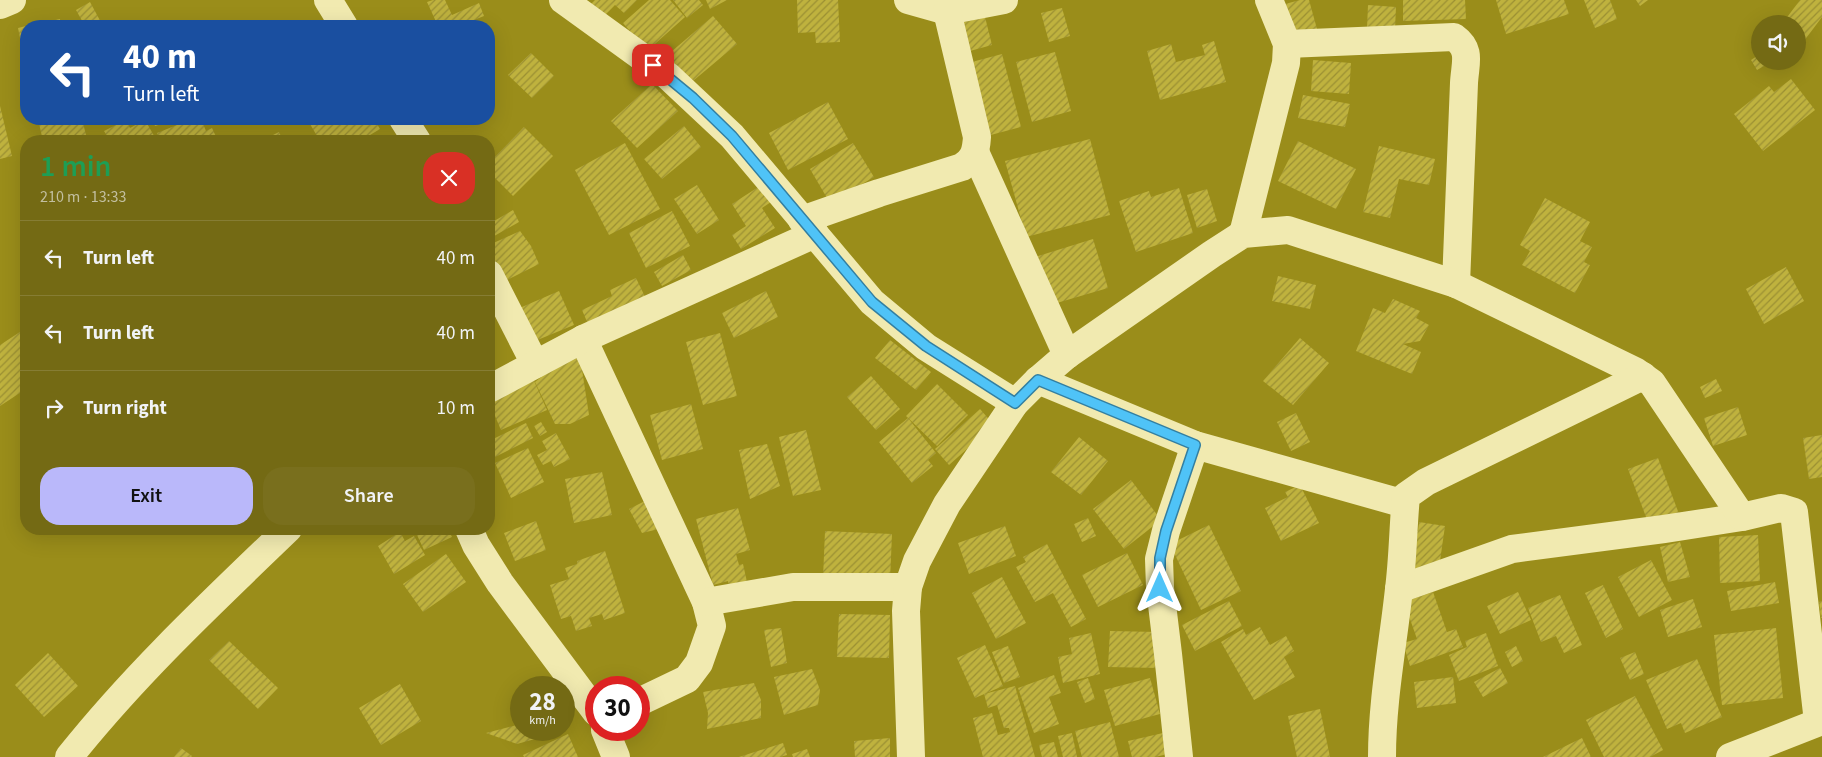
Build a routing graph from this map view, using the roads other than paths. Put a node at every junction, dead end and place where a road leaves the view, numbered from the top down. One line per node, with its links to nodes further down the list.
1 (12, 0): 7 (street)
2 (328, 0): 9 (street)
3 (563, 0): 12 (street)
4 (908, 0): 8 (street)
5 (1004, 0): 8 (street)
6 (1269, 0): 10 (street)
7 (0, 5)
8 (947, 11): 11 (street)
9 (340, 20)
10 (1287, 44): 13 (street); 14 (street)
11 (976, 154): 12 (street); 17 (street)
12 (808, 227): 16 (street); 22 (street)
13 (1243, 234): 14 (street); 17 (street)
14 (1456, 284): 19 (street)
15 (495, 286): 18 (street)
16 (583, 339): 18 (street); 30 (street)
17 (1067, 355): 20 (street)
18 (535, 364): 21 (street)
19 (1643, 376): 24 (street); 25 (street)
20 (1038, 380): 22 (street); 23 (street)
21 (495, 386)
22 (1015, 403): 28 (street)
23 (1195, 445): 24 (street); 38 (street)
24 (1405, 504): 29 (street)
25 (1742, 517): 29 (street); 33 (street)
26 (282, 535): 35 (street)
27 (472, 535): 31 (street)
28 (908, 587): 30 (street); 37 (street)
29 (1399, 589): 39 (street)
30 (706, 602): 32 (street)
31 (585, 697)
32 (650, 697)
33 (1820, 721): 40 (street)
34 (609, 741): 36 (street)
35 (69, 757)
36 (616, 757)
37 (911, 757)
38 (1179, 757)
39 (1382, 757)
40 (1730, 757)

